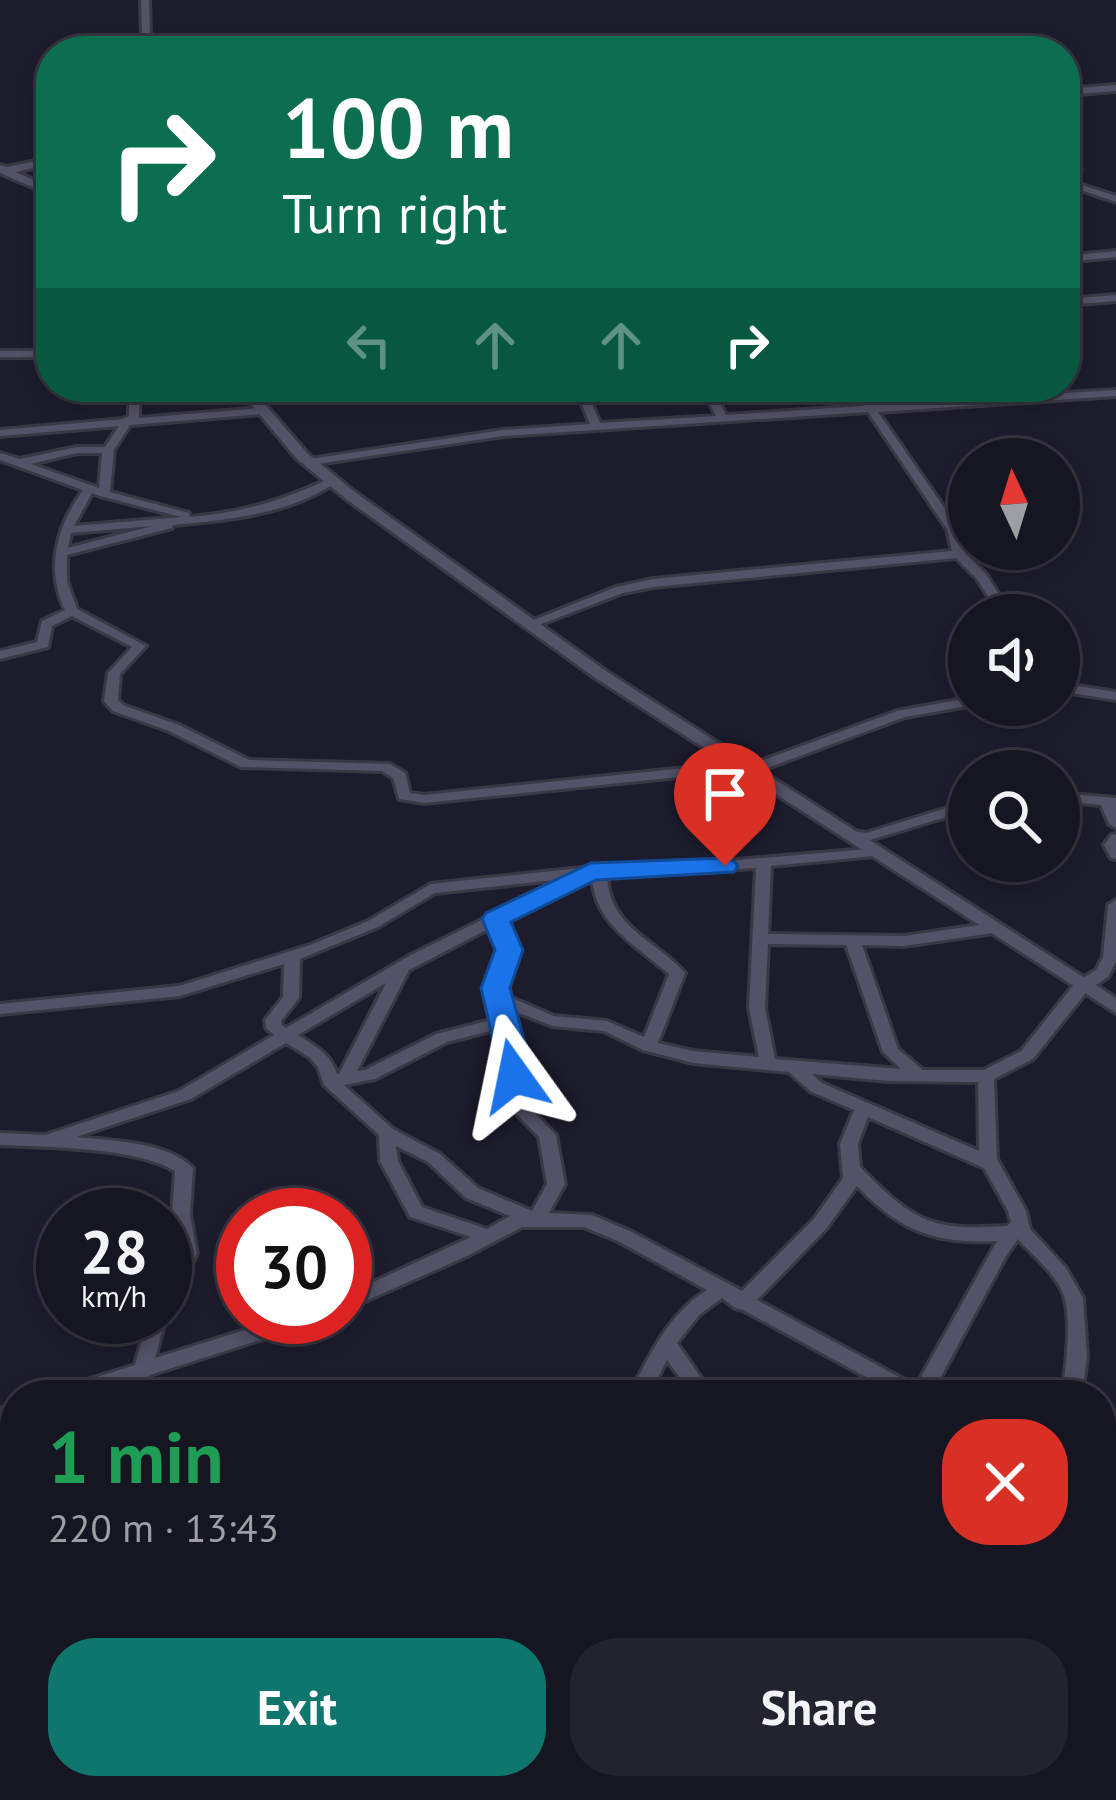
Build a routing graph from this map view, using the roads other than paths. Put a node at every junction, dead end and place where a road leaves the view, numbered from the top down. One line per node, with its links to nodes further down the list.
1 (145, 0): 2 (street)
2 (146, 36)
3 (1116, 88): 4 (street)
4 (1080, 91)
5 (36, 164): 6 (street)
6 (2, 170): 7 (street)
7 (36, 185)
8 (1080, 188): 9 (street)
9 (1116, 199)
10 (1116, 254): 11 (street)
11 (1080, 257)
12 (1116, 298): 13 (street)
13 (1080, 301)
14 (0, 354): 15 (street)
15 (36, 354)
16 (1116, 393): 17 (street)
17 (1080, 395)
18 (133, 402): 27 (street)
19 (254, 402): 25 (street)
20 (586, 402): 28 (street)
21 (714, 402): 26 (street)
22 (865, 402): 24 (street)
23 (961, 402): 24 (street)
24 (869, 408): 26 (street); 38 (street)
25 (261, 411): 27 (street); 33 (street)
26 (722, 418): 28 (street)
27 (132, 419): 29 (street); 30 (street)
28 (596, 427): 33 (street)
29 (0, 434)
30 (108, 450): 32 (street); 36 (street)
31 (0, 456): 32 (street)
32 (18, 462): 34 (street); 36 (street)
33 (310, 462): 35 (street)
34 (0, 469)
35 (332, 481): 37 (street); 45 (street)
36 (96, 492): 37 (street); 39 (street)
37 (196, 518): 39 (street); 40 (street)
38 (948, 522)
39 (68, 530): 40 (street)
40 (61, 553): 44 (street)
41 (948, 555): 45 (street)
42 (975, 570): 43 (street)
43 (993, 594)
44 (72, 611): 46 (street); 50 (street)
45 (532, 623): 50 (street)
46 (0, 656)
47 (1080, 690): 48 (street)
48 (1116, 696)
49 (948, 705): 51 (street)
50 (725, 756): 51 (street)
51 (749, 770): 56 (street)
52 (1080, 799): 53 (street)
53 (1111, 801): 55 (street)
54 (948, 812): 56 (street)
55 (1116, 824)
56 (853, 835): 58 (street)
57 (1116, 838): 59 (street)
58 (879, 852): 60 (street); 64 (street)
59 (1116, 855)
60 (764, 863): 61 (street); 65 (street)
61 (595, 871): 63 (street); 68 (street); 76 (street)
62 (1116, 905): 67 (street)
63 (496, 919): 69 (street); 71 (street)
64 (993, 928): 66 (street); 70 (street)
65 (759, 939): 66 (street); 77 (street)
66 (853, 942): 80 (street)
67 (1115, 946): 70 (street)
68 (292, 957): 73 (street); 75 (street)
69 (403, 967): 75 (street); 81 (street)
70 (1082, 986): 72 (street); 79 (street)
71 (496, 997): 74 (street); 76 (street)
72 (1116, 1006)
73 (0, 1009)
74 (503, 1022): 81 (street); 89 (street)
75 (285, 1034): 81 (street); 85 (street)
76 (649, 1046): 77 (street)
77 (768, 1064): 78 (street)
78 (794, 1067): 80 (street); 82 (street)
79 (986, 1076): 80 (street); 86 (street)
80 (922, 1077)
81 (338, 1079): 83 (street)
82 (864, 1106): 86 (street); 87 (street)
83 (387, 1133): 89 (street); 91 (street)
84 (0, 1139): 85 (street)
85 (46, 1141): 88 (street)
86 (990, 1162): 90 (street)
87 (853, 1171): 90 (street); 94 (street)
88 (183, 1188)
89 (534, 1218): 91 (street); 93 (street)
90 (1016, 1228): 103 (street); 104 (street)
91 (487, 1236): 92 (street)
92 (372, 1290)
93 (721, 1290): 94 (street); 95 (street)
94 (742, 1303): 102 (street)
95 (666, 1342): 100 (street); 101 (street)
96 (150, 1344): 98 (street)
97 (227, 1344): 98 (street)
98 (142, 1372): 99 (street)
99 (115, 1380)
100 (647, 1380)
101 (693, 1380)
102 (890, 1380)
103 (928, 1380)
104 (1074, 1380)

